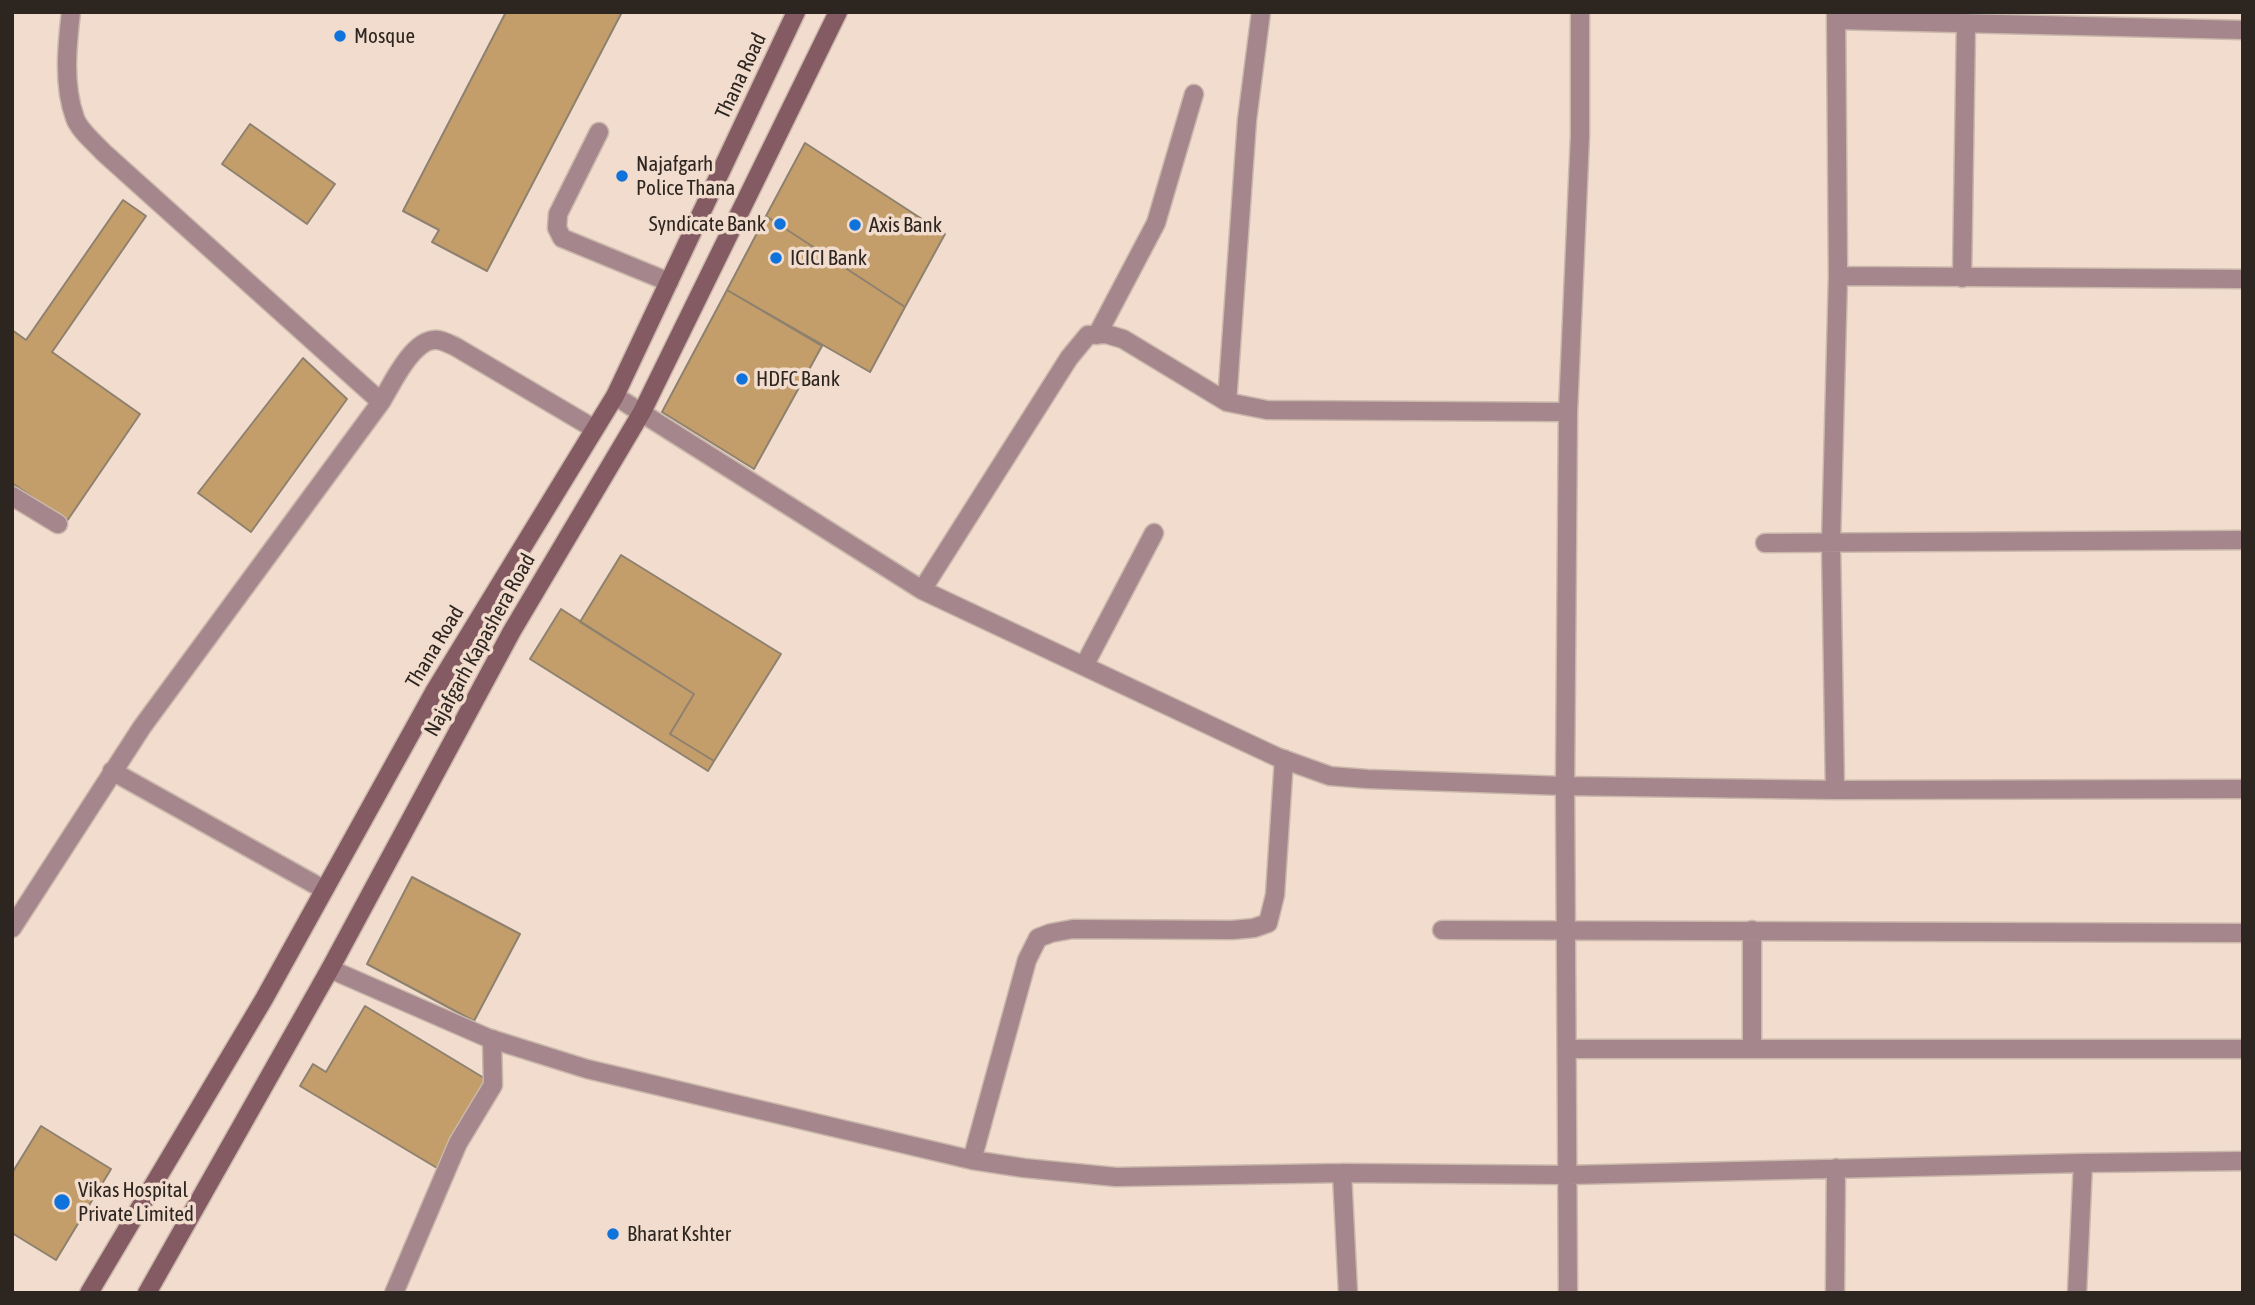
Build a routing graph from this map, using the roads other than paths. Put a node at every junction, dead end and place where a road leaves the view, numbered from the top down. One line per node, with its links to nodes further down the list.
1 (71, 12): 18 (street)
2 (796, 12): 15 (main road, Thana Road)
3 (838, 12): 20 (main road, Najafgarh Kapashera Road)
4 (1261, 12): 19 (street)
5 (1580, 12): 21 (street)
6 (1837, 16): 8 (street); 12 (street)
7 (2068, 19): 8 (street); 9 (street)
8 (1966, 23): 13 (street)
9 (2243, 30)
10 (1194, 94): 16 (street)
11 (599, 132): 15 (street)
12 (1838, 276): 13 (street); 27 (street)
13 (1962, 278): 14 (street)
14 (2243, 279)
15 (669, 282): 17 (main road, Thana Road)
16 (1097, 335): 19 (street); 29 (street)
17 (615, 396): 20 (street); 22 (main road, Thana Road)
18 (381, 402): 22 (street); 32 (street)
19 (1227, 402): 21 (street)
20 (642, 412): 29 (street); 42 (main road, Najafgarh Kapashera Road)
21 (1568, 412): 33 (street)
22 (593, 428): 36 (main road, Thana Road)
23 (12, 496): 24 (street)
24 (58, 524)
25 (1154, 533): 30 (street)
26 (2243, 540): 27 (street)
27 (1831, 542): 28 (street); 35 (street)
28 (1765, 543)
29 (922, 590): 30 (street)
30 (1084, 666): 31 (street)
31 (1284, 759): 33 (street); 47 (street)
32 (112, 771): 36 (street); 37 (street)
33 (1565, 786): 35 (street); 38 (street)
34 (2243, 789): 35 (street)
35 (1835, 790)
36 (323, 889): 53 (main road, Thana Road)
37 (12, 928)
38 (1566, 929): 39 (street); 40 (street); 44 (street)
39 (1442, 930)
40 (1752, 930): 41 (street); 45 (street)
41 (2243, 933)
42 (330, 969): 43 (street); 54 (main road, Najafgarh Kapashera Road)
43 (492, 1039): 47 (street); 55 (street)
44 (1567, 1049): 45 (street); 52 (street)
45 (1752, 1049): 46 (street)
46 (2243, 1049)
47 (972, 1160): 51 (street)
48 (2243, 1161): 49 (street)
49 (2083, 1163): 50 (street); 59 (street)
50 (1836, 1168): 52 (street); 58 (street)
51 (1342, 1173): 52 (street); 56 (street)
52 (1568, 1175): 57 (street)
53 (89, 1293)
54 (147, 1293)
55 (394, 1293)
56 (1348, 1293)
57 (1568, 1293)
58 (1835, 1293)
59 (2077, 1293)

